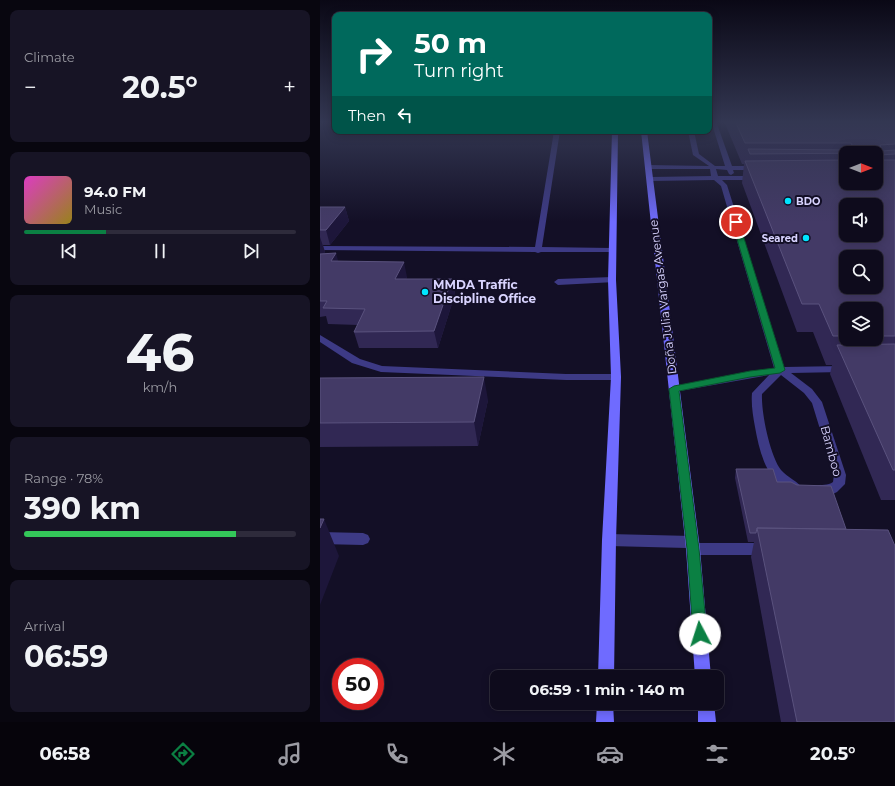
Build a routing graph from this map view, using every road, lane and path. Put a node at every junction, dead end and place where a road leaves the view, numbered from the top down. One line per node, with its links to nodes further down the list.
1 (553, 155): 17 (lane)
2 (614, 155): 16 (main road)
3 (647, 155): 6 (main road, Doña Julia Vargas Avenue)
4 (696, 155): 7 (lane)
5 (724, 155): 8 (lane)
6 (648, 167): 7 (lane); 13 (main road, Doña Julia Vargas Avenue)
7 (713, 167): 8 (lane); 10 (lane)
8 (729, 168): 9 (lane); 11 (lane)
9 (768, 168)
10 (715, 178): 11 (lane); 13 (lane); 14 (lane)
11 (732, 178): 12 (lane); 14 (lane)
12 (762, 178)
13 (650, 179): 24 (main road, Doña Julia Vargas Avenue)
14 (724, 185): 22 (lane)
15 (320, 248): 17 (lane)
16 (612, 250): 17 (lane); 18 (main road)
17 (538, 251)
18 (612, 280): 19 (lane); 23 (main road)
19 (558, 282)
20 (320, 338): 23 (lane)
21 (857, 369): 22 (lane)
22 (780, 370): 22 (lane, Bamboo); 24 (lane)
23 (616, 377): 27 (main road)
24 (674, 389): 28 (main road, Doña Julia Vargas Avenue)
25 (320, 538): 26 (lane)
26 (363, 539)
27 (609, 540): 28 (lane); 30 (main road)
28 (692, 545): 29 (lane); 31 (main road, Doña Julia Vargas Avenue)
29 (775, 549)
30 (606, 670)
31 (702, 670)
32 (605, 710): 34 (main road)
33 (706, 710): 35 (main road)
34 (605, 722)
35 (707, 722)

